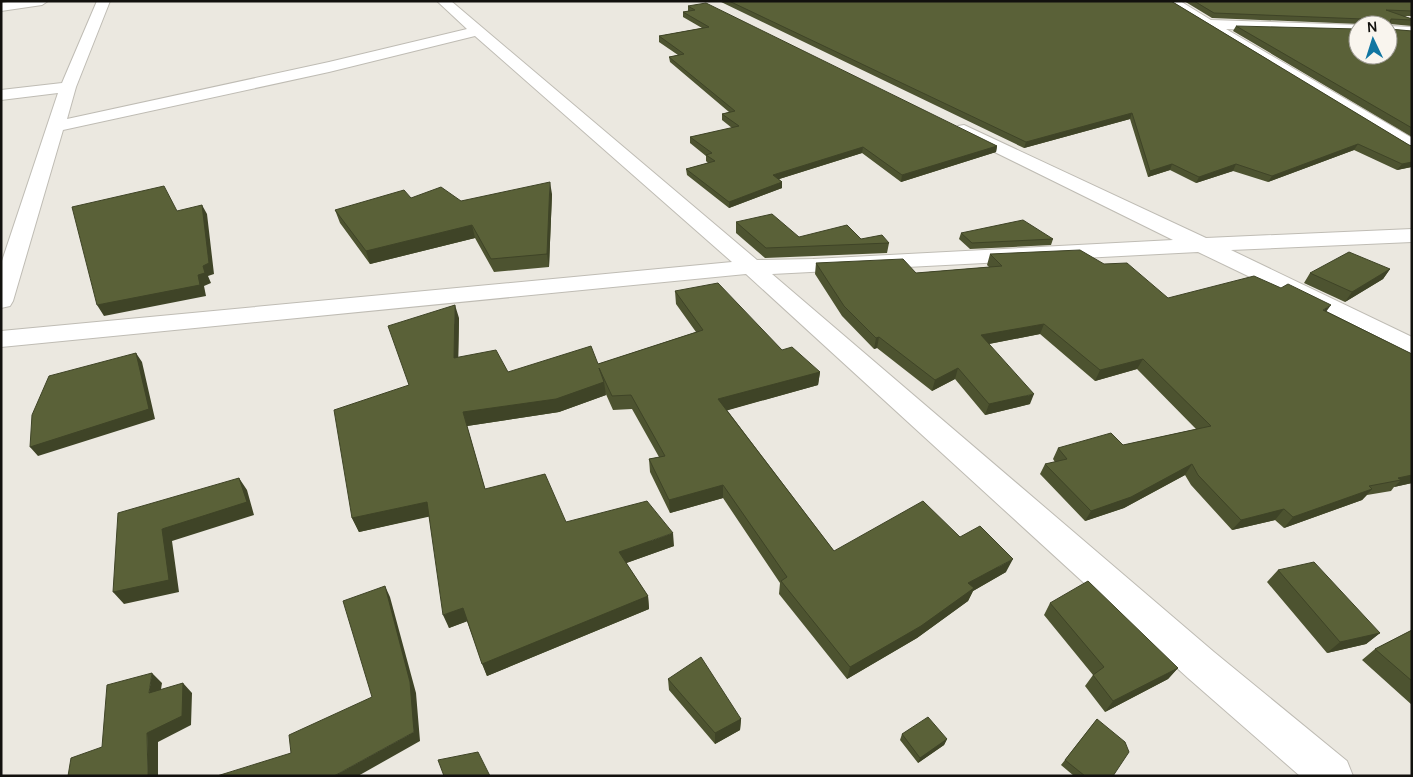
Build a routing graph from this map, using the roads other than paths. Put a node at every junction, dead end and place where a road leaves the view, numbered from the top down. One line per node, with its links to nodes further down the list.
1 (42, 1): 5 (street)
2 (104, 1): 11 (street)
3 (442, 1): 9 (street)
4 (1170, 1): 6 (street)
5 (1, 7)
6 (1211, 24): 7 (street); 15 (street)
7 (1348, 29)
8 (1398, 30): 10 (street)
9 (477, 31): 14 (street); 18 (street)
10 (1412, 31)
11 (68, 87): 12 (street); 14 (street)
12 (1, 95)
13 (945, 121): 17 (street)
14 (55, 127): 19 (street)
15 (1412, 146)
16 (1412, 235): 17 (street)
17 (1203, 247): 18 (street); 21 (street)
18 (751, 267): 20 (street); 22 (street)
19 (1, 301)
20 (1, 339)
21 (1412, 347)
22 (1332, 776)

